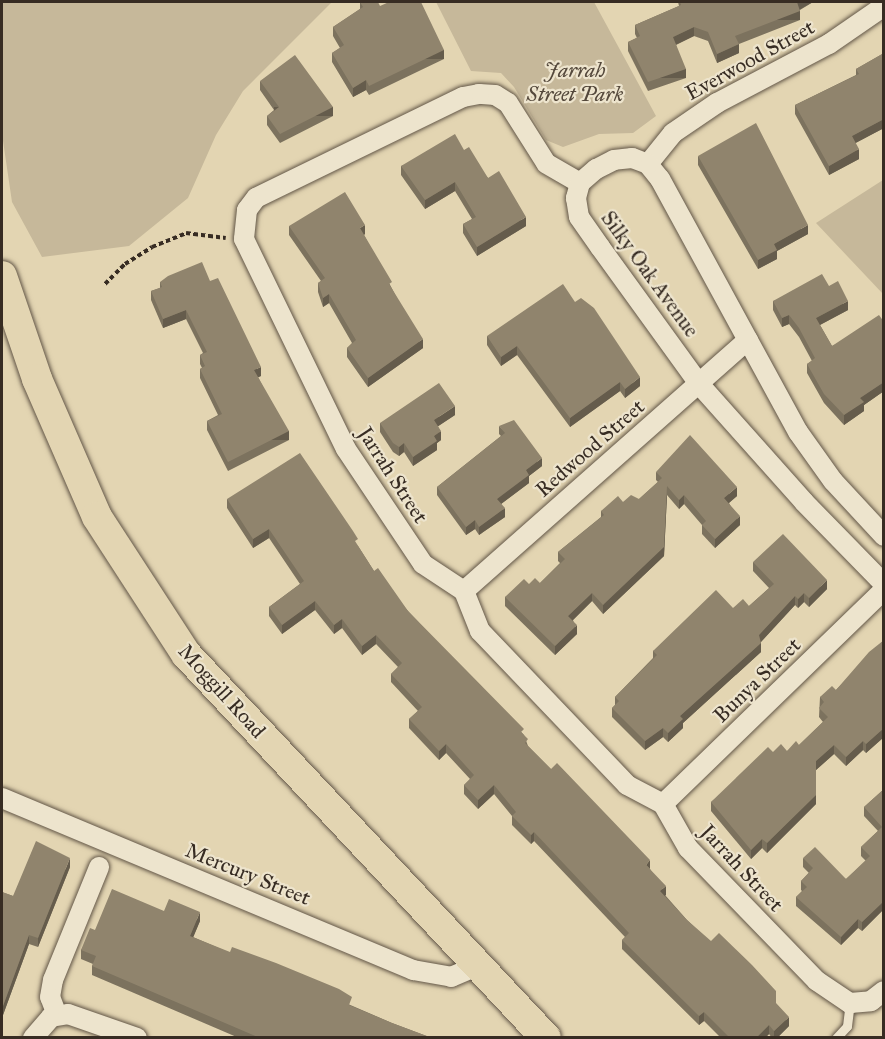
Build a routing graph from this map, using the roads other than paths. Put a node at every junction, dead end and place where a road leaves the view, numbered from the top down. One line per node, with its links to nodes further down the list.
1 (884, 6): 2 (street, Everwood Street)
2 (648, 164): 3 (street); 5 (street)
3 (580, 183): 6 (street, Silky Oak Avenue); 10 (street, Jarrah Street)
4 (2, 276): 14 (main road, Moggill Road)
5 (748, 340): 6 (street, Redwood Street); 7 (street)
6 (699, 384): 8 (street, Silky Oak Avenue); 10 (street, Redwood Street)
7 (884, 536)
8 (884, 584)
9 (884, 590): 12 (street, Bunya Street)
10 (464, 591): 12 (street)
11 (2, 798): 14 (street, Mercury Street)
12 (663, 804): 16 (street, Jarrah Street)
13 (99, 867): 17 (street)
14 (477, 966): 20 (main road, Moggill Road)
15 (884, 991): 16 (street)
16 (850, 1003): 21 (lane)
17 (57, 1015): 18 (street); 19 (street)
18 (33, 1038)
19 (137, 1038)
20 (546, 1038)
21 (836, 1038)

